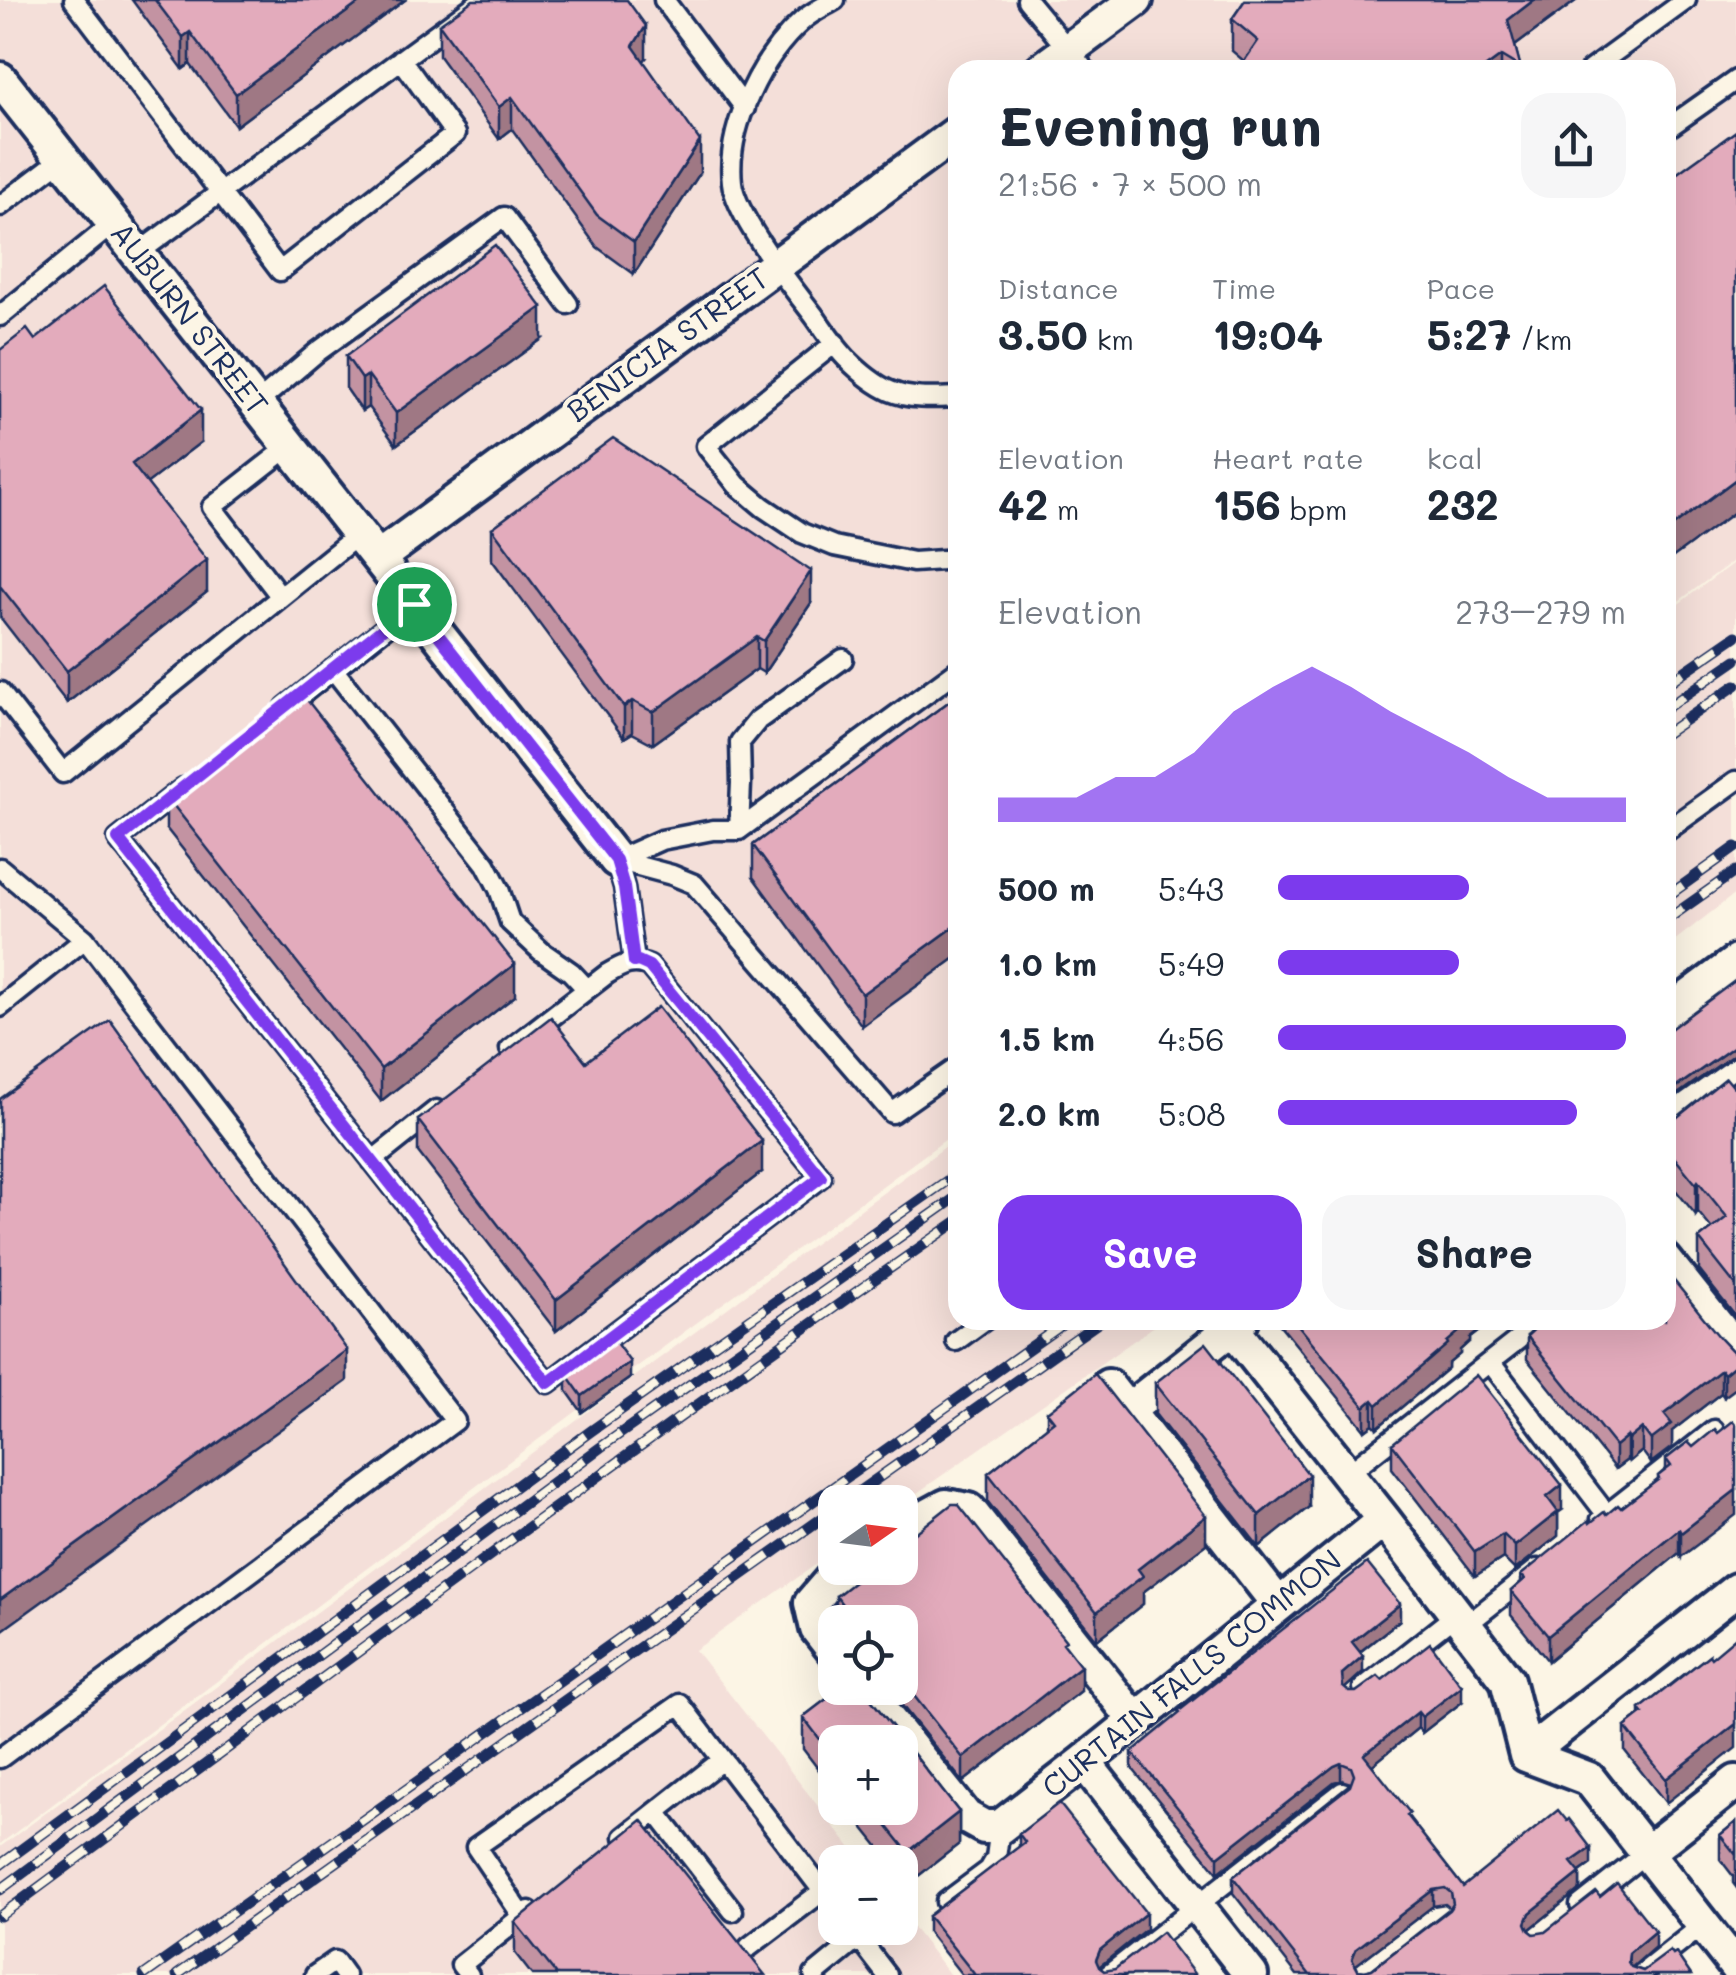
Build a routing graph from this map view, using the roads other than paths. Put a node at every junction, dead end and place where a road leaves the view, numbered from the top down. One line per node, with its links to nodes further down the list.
1 (74, 0): 17 (lane)
2 (482, 0): 8 (lane)
3 (664, 0): 13 (lane)
4 (836, 0): 13 (lane)
5 (1027, 0): 9 (lane)
6 (1136, 0): 9 (street)
7 (1686, 0): 10 (lane)
8 (401, 59): 17 (lane); 17 (lane)
9 (1076, 60)
10 (1604, 60)
11 (0, 79): 16 (street, AUBURN STREET)
12 (1736, 80): 14 (lane)
13 (745, 108): 21 (lane)
14 (1676, 122)
15 (948, 139): 21 (street, BENICIA STREET)
16 (63, 158): 18 (lane); 19 (street, AUBURN STREET)
17 (220, 192): 20 (lane)
18 (0, 206)
19 (114, 223): 20 (street, AUBURN STREET); 23 (lane)
20 (138, 254): 26 (street, AUBURN STREET)
21 (776, 266): 24 (lane); 28 (street, BENICIA STREET)
22 (568, 304): 26 (lane)
23 (0, 316)
24 (834, 344): 25 (lane); 29 (lane)
25 (948, 398)
26 (256, 404): 27 (street, AUBURN STREET)
27 (290, 446): 28 (street, AUBURN STREET); 30 (lane)
28 (369, 546): 30 (lane); 31 (street, AUBURN STREET)
29 (948, 560)
30 (281, 597): 35 (lane)
31 (414, 604): 33 (lane); 41 (street, AUBURN STREET)
32 (842, 659): 40 (lane)
33 (334, 669): 36 (lane); 46 (lane)
34 (948, 677): 40 (lane)
35 (0, 692)
36 (272, 718)
37 (195, 778): 54 (lane)
38 (1736, 782): 39 (lane)
39 (1676, 824)
40 (740, 830): 41 (lane)
41 (616, 860): 44 (lane); 51 (lane)
42 (0, 868): 43 (lane)
43 (85, 939): 47 (lane); 79 (lane)
44 (634, 962): 46 (lane); 54 (lane)
45 (1736, 962): 48 (street)
46 (586, 988): 49 (lane)
47 (0, 1006)
48 (1676, 1007)
49 (494, 1062)
50 (1736, 1067): 53 (lane)
51 (948, 1073)
52 (448, 1099): 54 (lane)
53 (1676, 1110)
54 (372, 1161)
55 (1676, 1274): 61 (street)
56 (971, 1330): 60 (lane)
57 (1227, 1330): 72 (street)
58 (1241, 1330): 64 (street)
59 (1530, 1330): 62 (lane)
60 (956, 1341)
61 (1736, 1350)
62 (1490, 1362): 64 (lane); 65 (lane)
63 (1714, 1430): 65 (lane)
64 (1348, 1474): 66 (street)
65 (1606, 1514): 68 (lane)
66 (1384, 1520): 72 (street, CURTAIN FALLS COMMON); 73 (street)
67 (918, 1521): 77 (street)
68 (1591, 1527)
69 (1544, 1564): 73 (lane)
70 (827, 1585): 74 (street)
71 (1736, 1590): 78 (street)
72 (1278, 1604): 77 (street, CURTAIN FALLS COMMON)
73 (1461, 1620): 75 (lane); 78 (street)
74 (818, 1630)
75 (1352, 1696)
76 (876, 1705): 85 (street)
77 (1136, 1720): 81 (street, CURTAIN FALLS COMMON)
78 (1526, 1755): 87 (street)
79 (0, 1758)
80 (722, 1760): 84 (lane); 88 (lane); 101 (lane)
81 (1084, 1762): 85 (street, CURTAIN FALLS COMMON); 91 (street)
82 (1736, 1782): 87 (street)
83 (1342, 1792): 91 (lane)
84 (656, 1812): 86 (lane); 92 (lane)
85 (1000, 1826): 90 (lane)
86 (612, 1846)
87 (1646, 1852): 93 (lane); 94 (street)
88 (818, 1885)
89 (818, 1895): 97 (lane)
90 (946, 1902)
91 (1197, 1905): 104 (lane); 105 (street)
92 (732, 1911)
93 (1569, 1914)
94 (1703, 1925): 98 (street); 106 (lane)
95 (843, 1945): 102 (lane)
96 (864, 1945): 103 (lane)
97 (749, 1947)
98 (1736, 1968)
99 (314, 1975): 100 (lane)
100 (345, 1975)
101 (469, 1975)
102 (814, 1975)
103 (887, 1975)
104 (1108, 1975)
105 (1251, 1975)
106 (1640, 1975)

